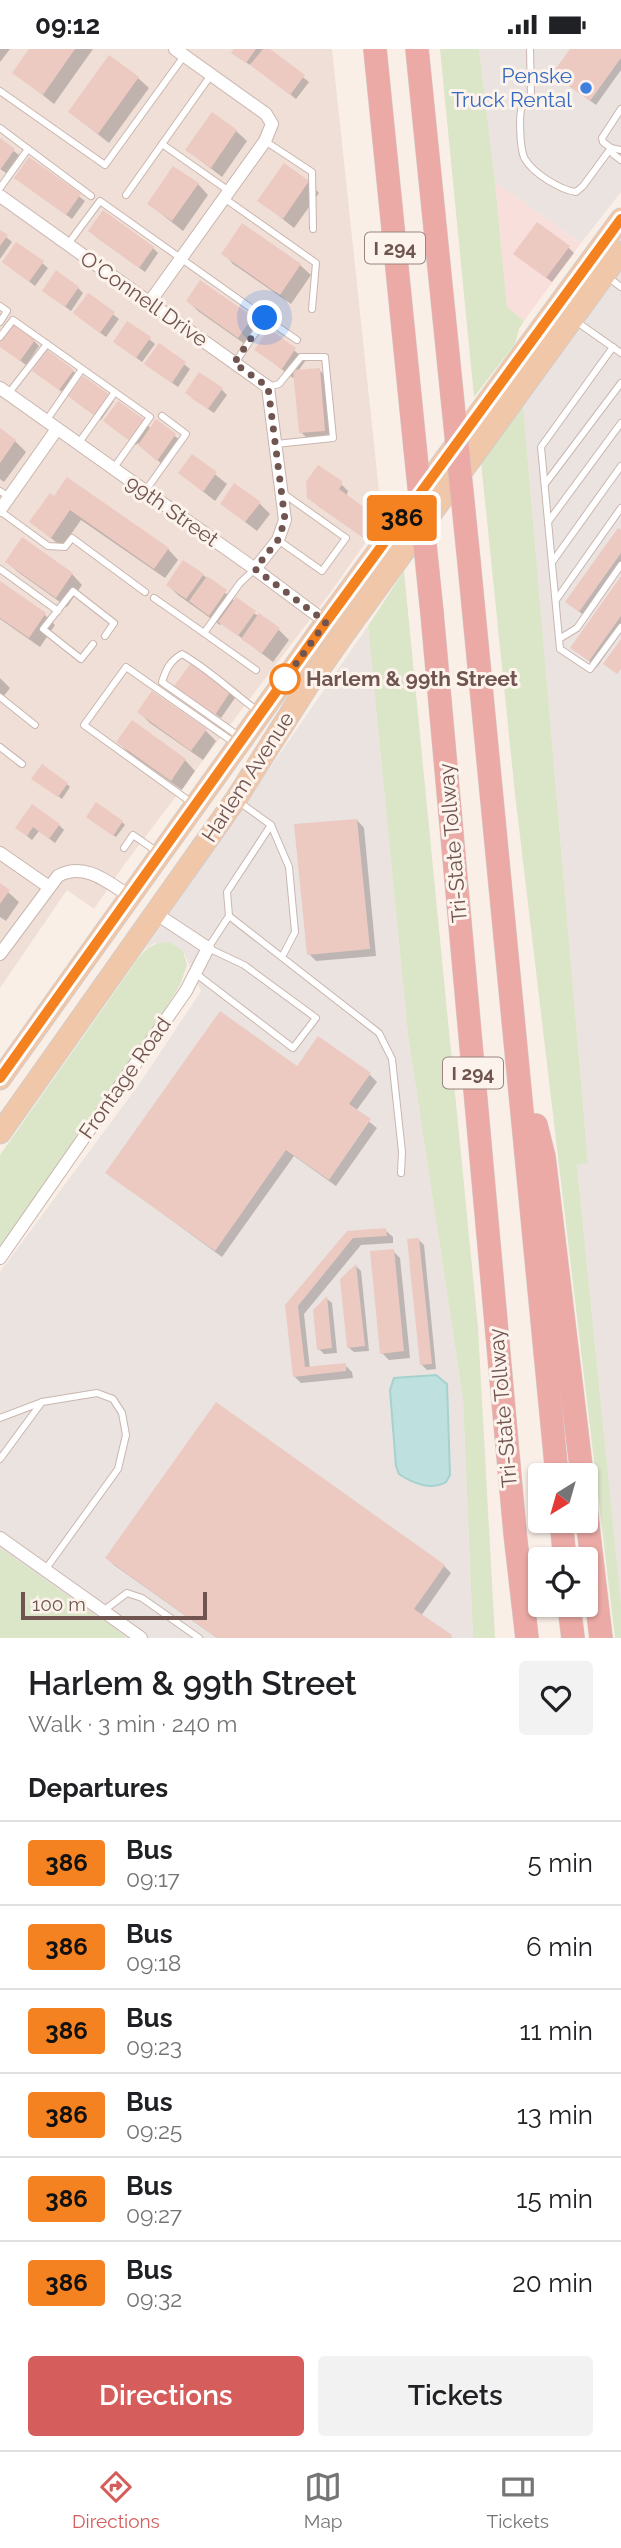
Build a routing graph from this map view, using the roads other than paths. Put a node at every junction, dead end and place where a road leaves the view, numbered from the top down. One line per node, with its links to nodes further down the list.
1 (375, 49): 108 (highway, Tri-State Tollway / I 294, bridge)
2 (416, 49): 97 (highway, Tri-State Tollway / I 294, bridge)
3 (530, 49): 11 (lane)
4 (179, 52): 5 (street); 6 (lane)
5 (211, 75): 9 (street); 10 (lane)
6 (0, 91)
7 (621, 109): 11 (lane)
8 (0, 128): 12 (lane)
9 (265, 141): 16 (street); 21 (lane)
10 (162, 144): 16 (lane); 18 (lane)
11 (611, 148): 13 (lane); 14 (lane)
12 (28, 149): 15 (lane); 17 (lane)
13 (621, 150)
14 (621, 160)
15 (0, 188)
16 (226, 194): 24 (street); 28 (lane)
17 (91, 195)
18 (126, 195)
19 (0, 196): 22 (street, O'Connell Drive)
20 (621, 219): 69 (main road, Harlem Avenue)
21 (313, 229)
22 (68, 244): 24 (lane); 26 (street, O'Connell Drive)
23 (621, 252): 25 (main road, Harlem Avenue)
24 (180, 260): 26 (street); 29 (lane)
25 (613, 281): 30 (main road, Harlem Avenue)
26 (149, 303): 37 (street, O'Connell Drive)
27 (0, 306): 31 (lane)
28 (312, 309)
29 (265, 318): 33 (lane); 37 (lane)
30 (572, 319): 35 (lane); 72 (main road, Harlem Avenue)
31 (0, 322)
32 (0, 337): 34 (lane)
33 (297, 340)
34 (47, 344): 38 (lane); 41 (lane)
35 (613, 347): 36 (lane); 51 (lane)
36 (621, 353)
37 (234, 363): 40 (street, O'Connell Drive)
38 (82, 369): 42 (lane); 44 (lane)
39 (621, 383): 51 (lane)
40 (268, 387): 48 (street); 48 (lane)
41 (4, 391): 44 (street, 99th Street)
42 (115, 393): 47 (lane); 50 (lane)
43 (162, 416): 52 (lane)
44 (46, 421): 46 (street, 99th Street)
45 (621, 423): 58 (lane)
46 (57, 429): 47 (street, 99th Street); 54 (street)
47 (78, 444): 50 (street, 99th Street)
48 (276, 444): 53 (street)
49 (621, 467): 61 (lane)
50 (113, 469): 52 (street, 99th Street)
51 (545, 484): 58 (lane)
52 (145, 492): 64 (street, 99th Street)
53 (281, 492): 60 (street); 60 (lane)
54 (5, 494): 56 (street)
55 (621, 508): 57 (lane)
56 (0, 511): 65 (lane)
57 (614, 517): 59 (lane); 67 (lane)
58 (548, 522): 61 (lane)
59 (621, 523)
60 (278, 540): 64 (street)
61 (552, 562): 67 (lane)
62 (621, 565): 74 (lane)
63 (0, 569): 68 (lane)
64 (255, 569): 69 (street, 99th Street); 71 (lane)
65 (145, 592)
66 (154, 598): 71 (lane)
67 (556, 600): 74 (lane)
68 (58, 611): 73 (lane); 75 (lane)
69 (326, 622): 72 (main road, 99th Street); 78 (main road, Harlem Avenue)
70 (621, 627): 74 (lane)
71 (204, 633): 76 (lane)
72 (344, 634): 83 (main road, Harlem Avenue)
73 (104, 636)
74 (559, 639)
75 (93, 644)
76 (256, 670)
77 (0, 697): 79 (lane)
78 (261, 713): 80 (main road, Harlem Avenue); 80 (lane)
79 (36, 725)
80 (240, 742): 84 (main road, Harlem Avenue); 84 (lane)
81 (0, 747): 82 (lane)
82 (22, 764)
83 (236, 799): 85 (lane); 91 (main road, Harlem Avenue)
84 (195, 805): 88 (main road, Harlem Avenue)
85 (271, 825): 92 (lane); 95 (lane)
86 (124, 848): 88 (lane)
87 (0, 853): 89 (street)
88 (160, 853): 90 (main road, Harlem Avenue)
89 (49, 887): 90 (street); 94 (street)
90 (131, 897): 98 (main road, Harlem Avenue)
91 (155, 913): 93 (street); 99 (main road, Harlem Avenue)
92 (229, 916): 93 (lane); 95 (lane)
93 (208, 948): 96 (street, Frontage Road); 96 (lane)
94 (0, 954)
95 (282, 957): 100 (lane)
96 (195, 973): 101 (street, Frontage Road)
97 (515, 1030): 105 (highway, Tri-State Tollway / I 294); 106 (highway)
98 (0, 1079)
99 (0, 1133)
100 (401, 1173)
101 (0, 1258)
102 (42, 1402): 103 (lane); 104 (lane); 110 (lane)
103 (0, 1418)
104 (0, 1459)
105 (556, 1463)
106 (581, 1463)
107 (589, 1533): 118 (highway)
108 (514, 1534): 115 (highway); 116 (highway, Tri-State Tollway / I 294)
109 (0, 1538): 110 (street)
110 (45, 1570): 111 (street)
111 (103, 1611): 113 (street); 114 (lane)
112 (570, 1617): 117 (highway)
113 (141, 1638)
114 (199, 1638)
115 (516, 1638)
116 (527, 1638)
117 (573, 1638)
118 (601, 1638)

